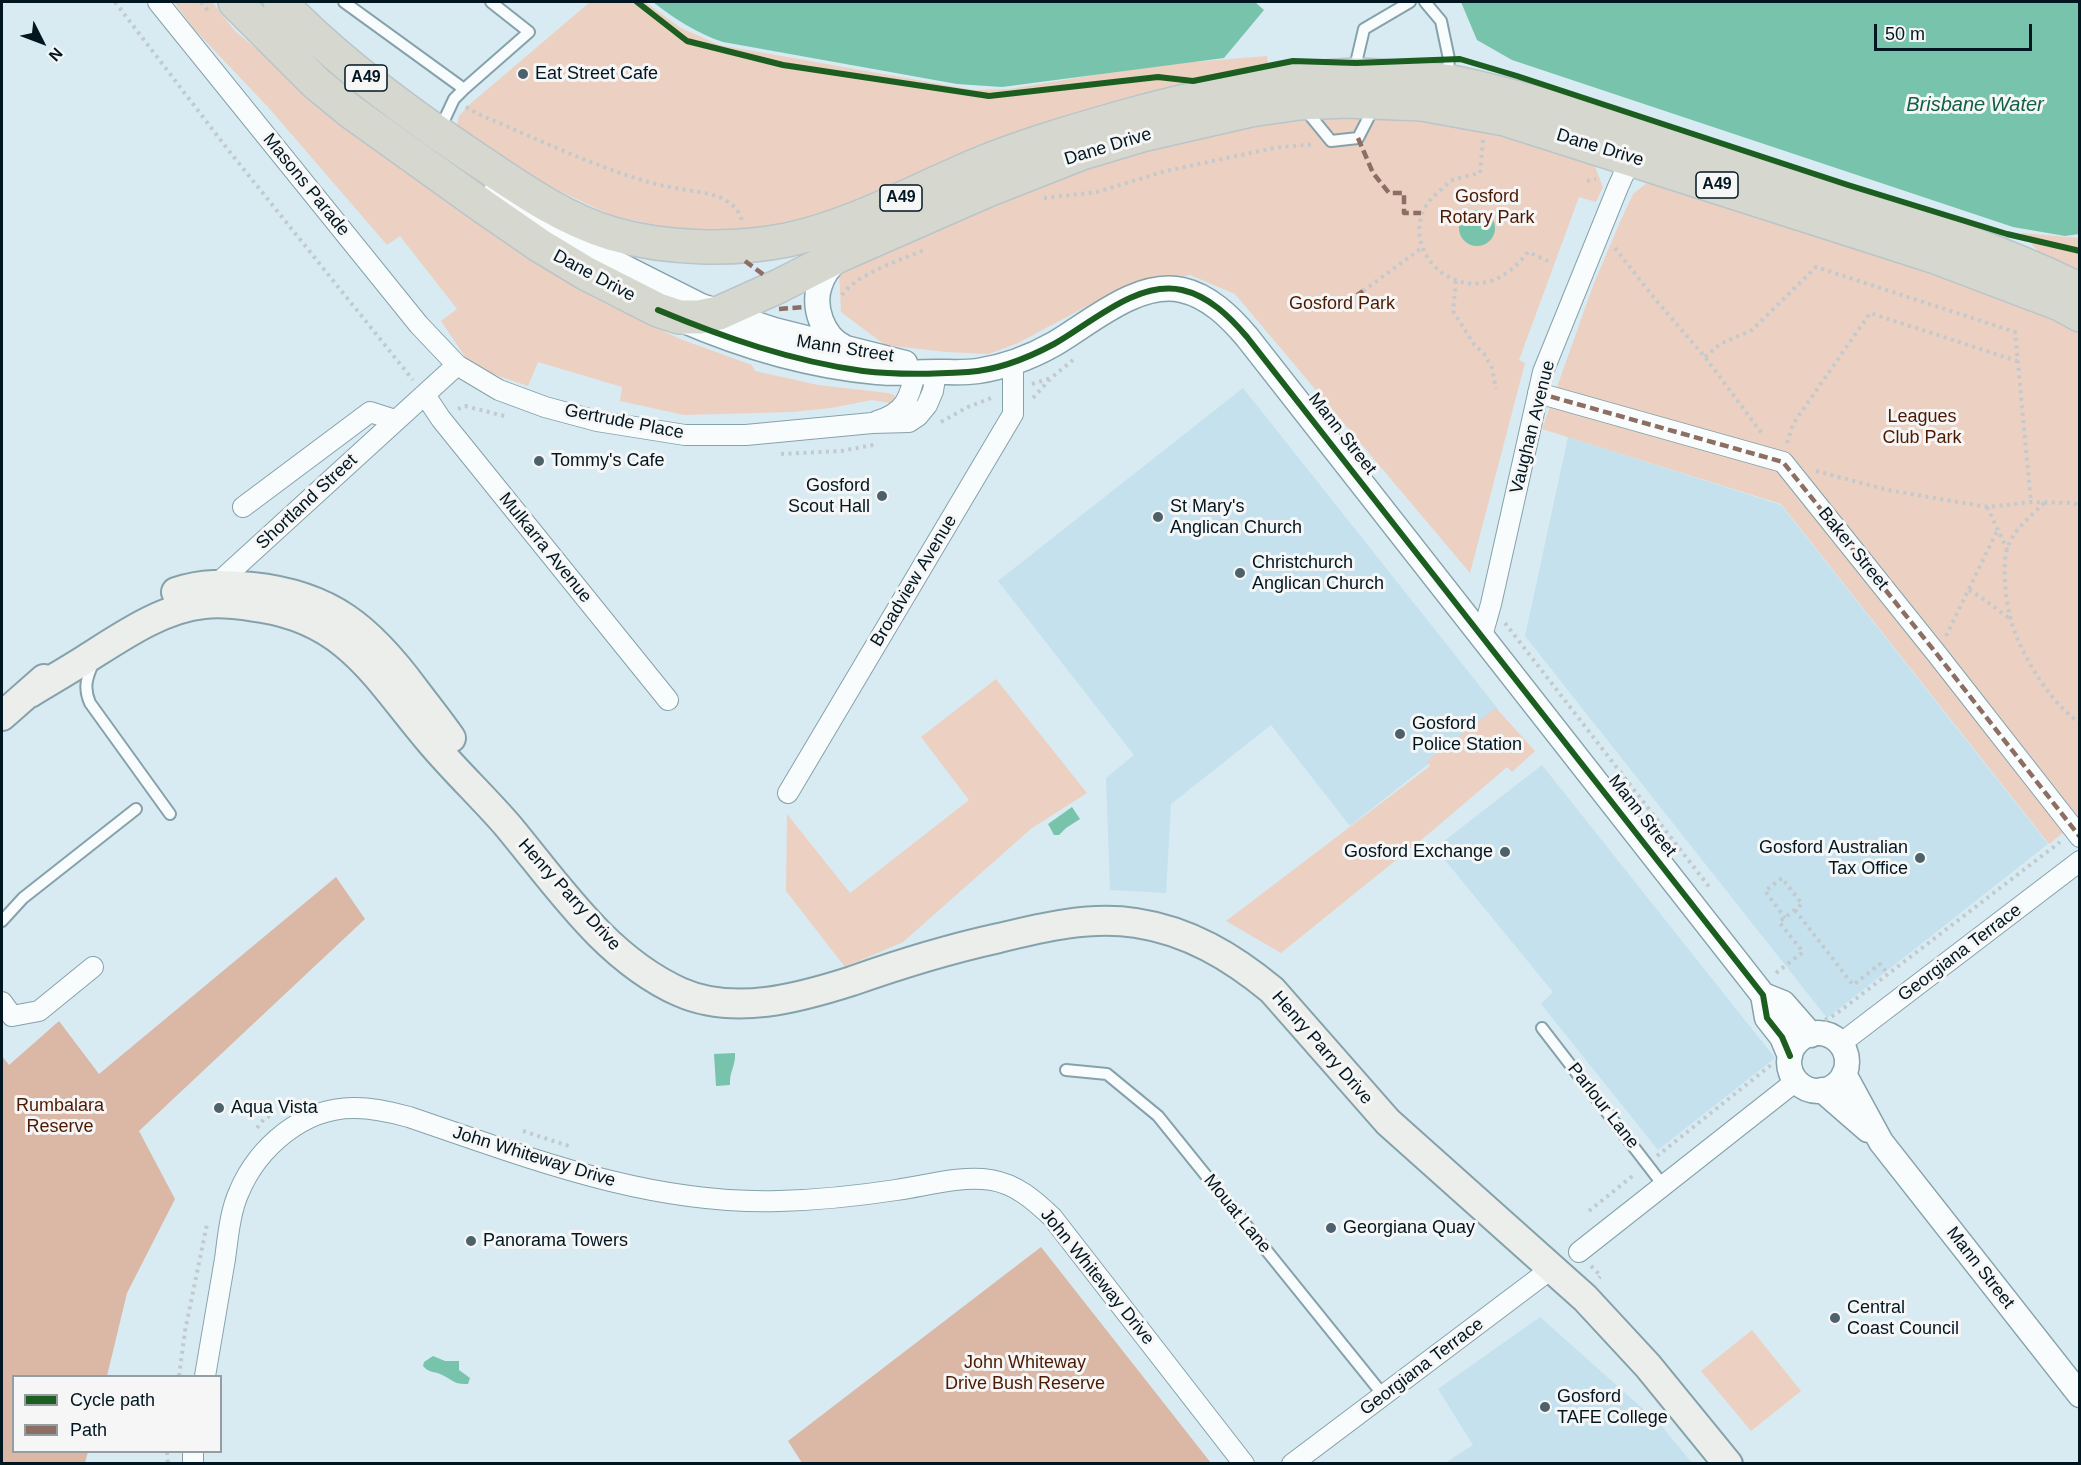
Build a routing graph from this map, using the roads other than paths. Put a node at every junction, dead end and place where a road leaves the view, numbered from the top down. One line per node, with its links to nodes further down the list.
1 (158, 2): 21 (street, Masons Parade)
2 (235, 2): 16 (highway, Dane Drive / A49)
3 (279, 2): 12 (highway, Dane Drive / A49)
4 (344, 2): 9 (lane)
5 (491, 2): 9 (lane)
6 (1410, 2): 10 (lane)
7 (1426, 2): 8 (lane)
8 (1446, 81): 10 (highway, Dane Drive / A49); 15 (highway, Dane Drive / A49)
9 (464, 89): 12 (lane)
10 (1366, 93): 11 (highway, Dane Drive / A49); 11 (lane); 12 (highway, Dane Drive / A49); 13 (highway, Dane Drive / A49)
11 (1299, 103): 14 (highway, Dane Drive / A49)
12 (448, 140): 17 (street, Mann Street)
13 (1631, 158): 18 (highway, Dane Drive / A49); 23 (street, Vaughan Avenue)
14 (840, 255): 17 (highway, Dane Drive / A49); 19 (street)
15 (2079, 290)
16 (658, 310): 17 (highway, Dane Drive / A49); 22 (street, Mann Street)
17 (719, 313): 19 (street, Mann Street)
18 (2079, 315)
19 (844, 347): 22 (street, Mann Street)
20 (1013, 362): 22 (street, Mann Street); 28 (street, Mann Street); 33 (street, Broadview Avenue)
21 (457, 365): 22 (street, Gertrude Place); 24 (street, Shortland Street)
22 (924, 370)
23 (1538, 393): 28 (street, Vaughan Avenue); 37 (street, Baker Street)
24 (425, 395): 25 (street, Shortland Street); 31 (street, Mulkarra Avenue)
25 (395, 420): 26 (street, Shortland Street); 27 (street, Shortland Street)
26 (243, 507)
27 (218, 583): 30 (main road, Henry Parry Drive); 36 (main road, Henry Parry Drive)
28 (1482, 636): 41 (street, Mann Street)
29 (97, 652): 30 (main road, Henry Parry Drive); 35 (lane); 36 (main road, Henry Parry Drive)
30 (30, 693): 32 (main road, Henry Parry Drive)
31 (668, 700)
32 (2, 716)
33 (788, 793)
34 (135, 809): 39 (lane)
35 (170, 814)
36 (505, 823): 54 (main road, Henry Parry Drive)
37 (2079, 837)
38 (2079, 861): 45 (street, Georgiana Terrace)
39 (2, 921)
40 (93, 967): 42 (street)
41 (1763, 995): 44 (street, Mann Street); 46 (street, Mann Street)
42 (2, 1002)
43 (1542, 1028): 52 (lane, Parlour Lane)
44 (1817, 1028): 45 (street); 46 (street)
45 (1840, 1044): 48 (street)
46 (1783, 1058): 49 (street)
47 (1065, 1070): 57 (lane, Mouat Lane)
48 (1844, 1074): 50 (street); 51 (street, Mann Street)
49 (1796, 1081): 50 (street); 52 (street)
50 (1822, 1090): 51 (street, Mann Street)
51 (1881, 1142): 56 (street, Mann Street)
52 (1663, 1185): 53 (street)
53 (1579, 1252)
54 (1551, 1269): 57 (street, Georgiana Terrace); 60 (main road, Henry Parry Drive)
55 (205, 1375): 58 (street, John Whiteway Drive)
56 (2079, 1395)
57 (1384, 1396): 59 (street, Georgiana Terrace)
58 (1244, 1464)
59 (1292, 1464)
60 (1728, 1464)

